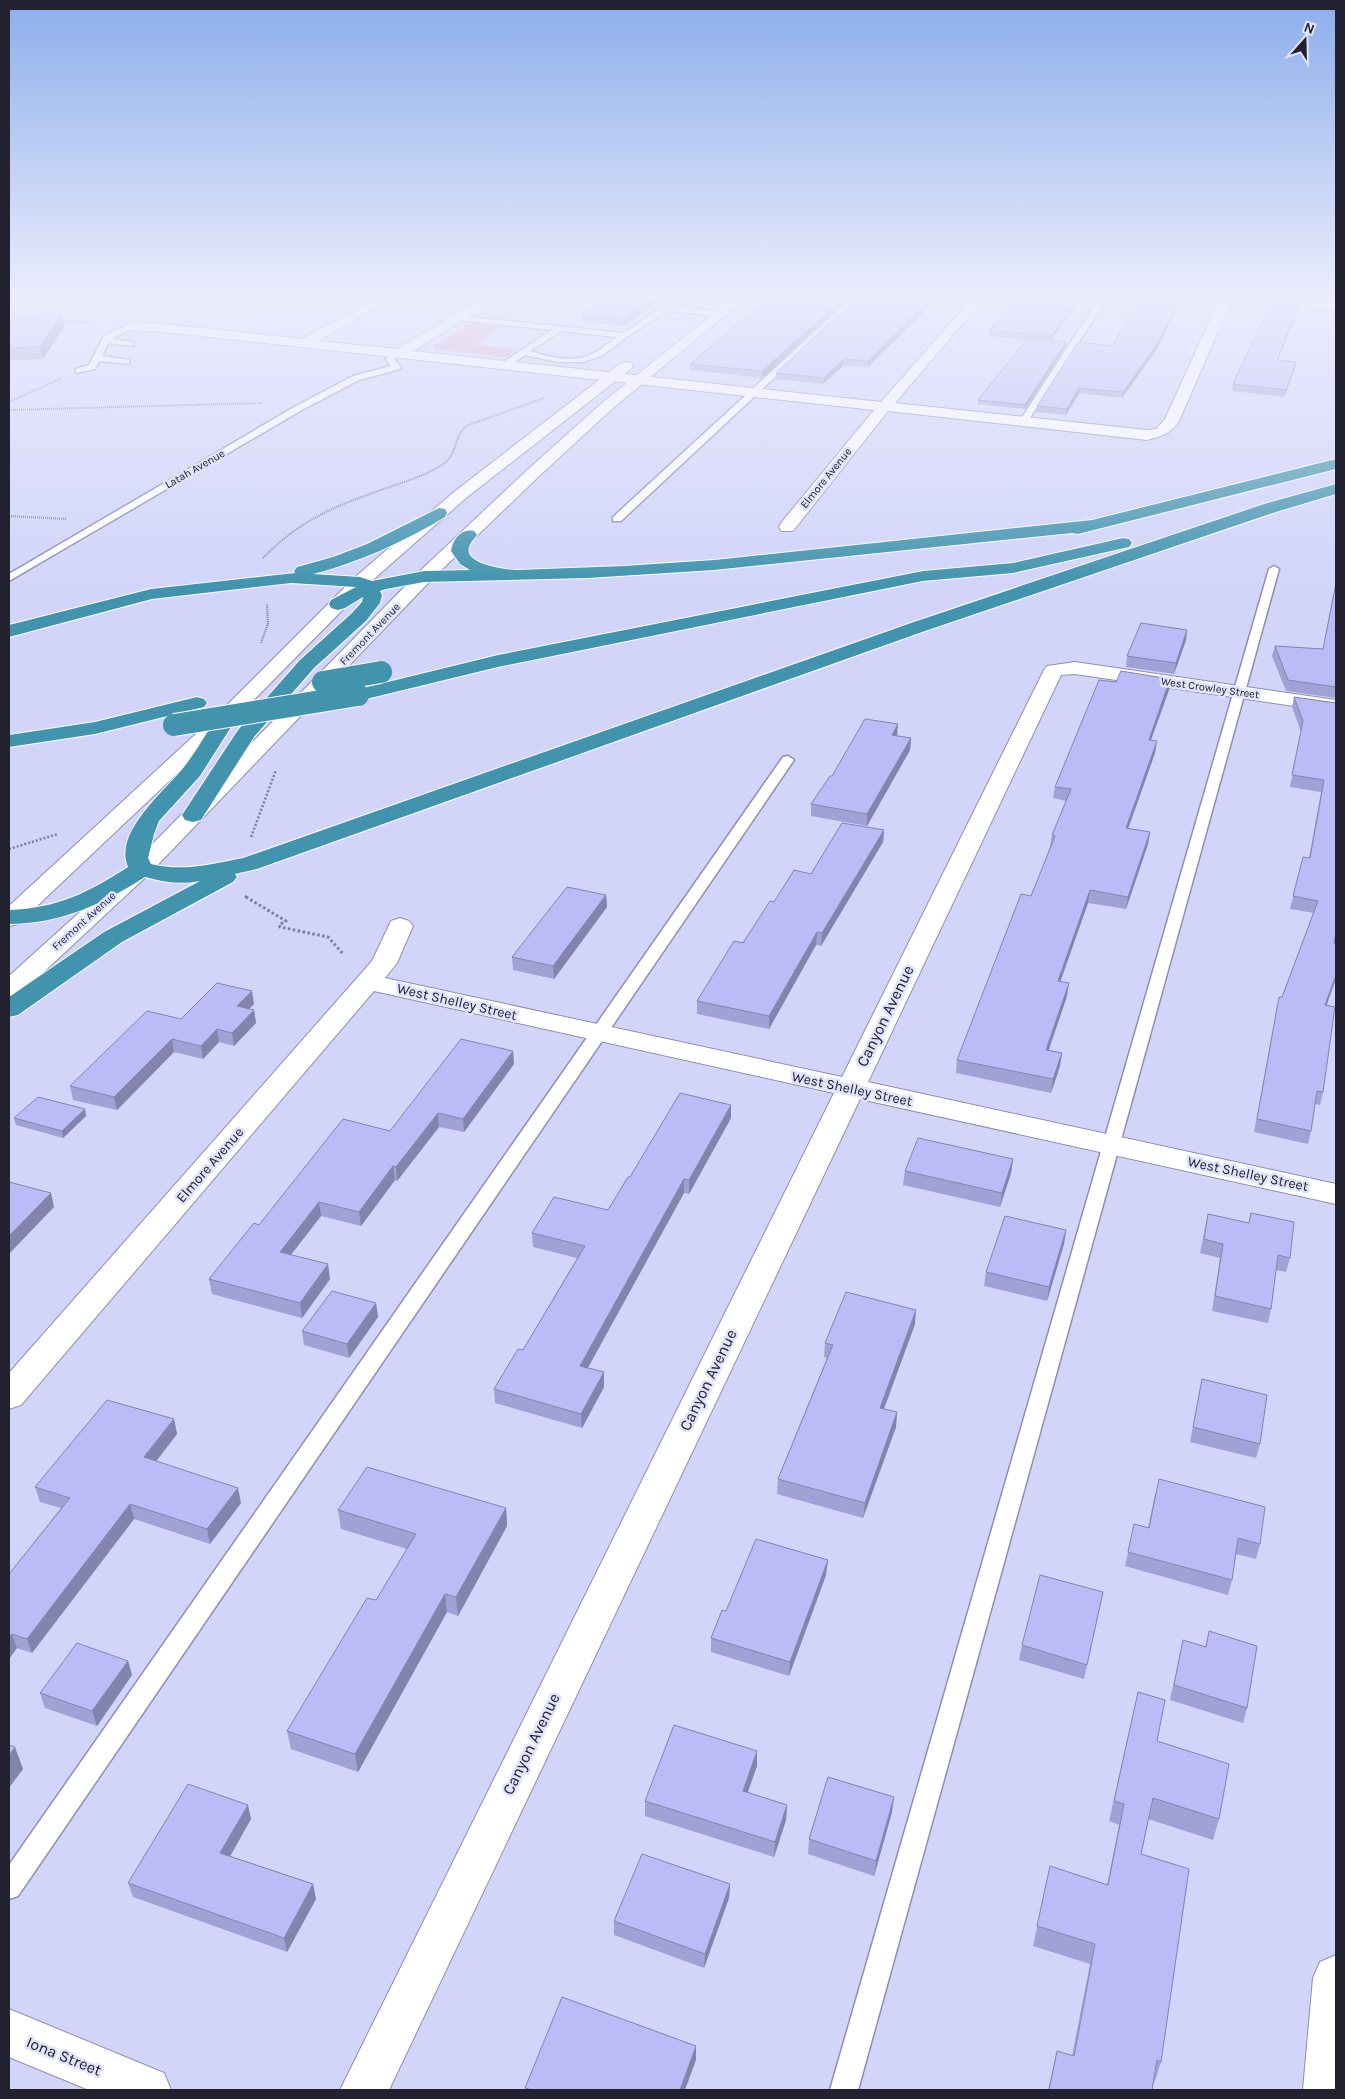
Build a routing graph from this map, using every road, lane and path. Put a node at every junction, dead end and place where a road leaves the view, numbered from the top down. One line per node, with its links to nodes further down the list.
1 (32, 392): 11 (path)
2 (329, 392): 10 (lane, Latah Avenue)
3 (592, 392): 19 (street)
4 (623, 392): 24 (street, Fremont Avenue)
5 (753, 392): 12 (street); 21 (lane)
6 (897, 392): 12 (street, Elmore Avenue)
7 (1042, 392): 14 (lane)
8 (1184, 392): 14 (street)
9 (550, 396): 25 (path)
10 (316, 399): 13 (path); 18 (lane, Latah Avenue)
11 (9, 402)
12 (885, 406): 14 (street); 23 (street, Elmore Avenue)
13 (9, 410)
14 (1023, 422)
15 (1336, 464): 22 (highway)
16 (1336, 489): 17 (highway)
17 (1270, 508): 29 (highway); 44 (highway)
18 (121, 512): 20 (path); 30 (lane, Latah Avenue)
19 (439, 513): 31 (highway); 32 (street)
20 (9, 516)
21 (617, 519)
22 (1096, 525): 28 (highway); 29 (highway)
23 (786, 526)
24 (468, 536): 27 (street, Fremont Avenue); 28 (highway)
25 (261, 560)
26 (1274, 569): 37 (lane)
27 (426, 575): 28 (highway); 32 (highway); 43 (street, Fremont Avenue)
28 (514, 576)
29 (923, 576): 35 (highway)
30 (9, 578)
31 (262, 580): 32 (highway); 34 (highway)
32 (365, 585): 33 (highway); 43 (highway)
33 (338, 604): 39 (street)
34 (9, 631)
35 (498, 662): 40 (highway, bridge); 40 (highway, bridge)
36 (1054, 670): 37 (street, West Crowley Street); 54 (street, Canyon Avenue)
37 (1240, 692): 38 (street, West Crowley Street); 55 (lane)
38 (1336, 706)
39 (230, 713): 45 (highway); 47 (street)
40 (95, 728): 41 (highway)
41 (9, 741)
42 (788, 760): 53 (lane)
43 (193, 815): 45 (street, Fremont Avenue)
44 (249, 864): 45 (highway); 52 (highway)
45 (141, 869): 47 (highway); 51 (street, Fremont Avenue)
46 (268, 910): 49 (path)
47 (9, 918)
48 (400, 926): 50 (street, Elmore Avenue)
49 (344, 955)
50 (368, 982): 53 (street, West Shelley Street); 57 (street, Elmore Avenue)
51 (9, 990)
52 (9, 1009)
53 (599, 1034): 54 (street, West Shelley Street); 58 (lane)
54 (850, 1088): 55 (street, West Shelley Street); 62 (street, Canyon Avenue)
55 (1111, 1144): 56 (street, West Shelley Street); 63 (lane)
56 (1336, 1194)
57 (9, 1396)
58 (9, 1887)
59 (1336, 1978): 64 (street)
60 (9, 2034): 61 (street, Iona Street)
61 (147, 2090)
62 (364, 2090)
63 (844, 2090)
64 (1327, 2090)

